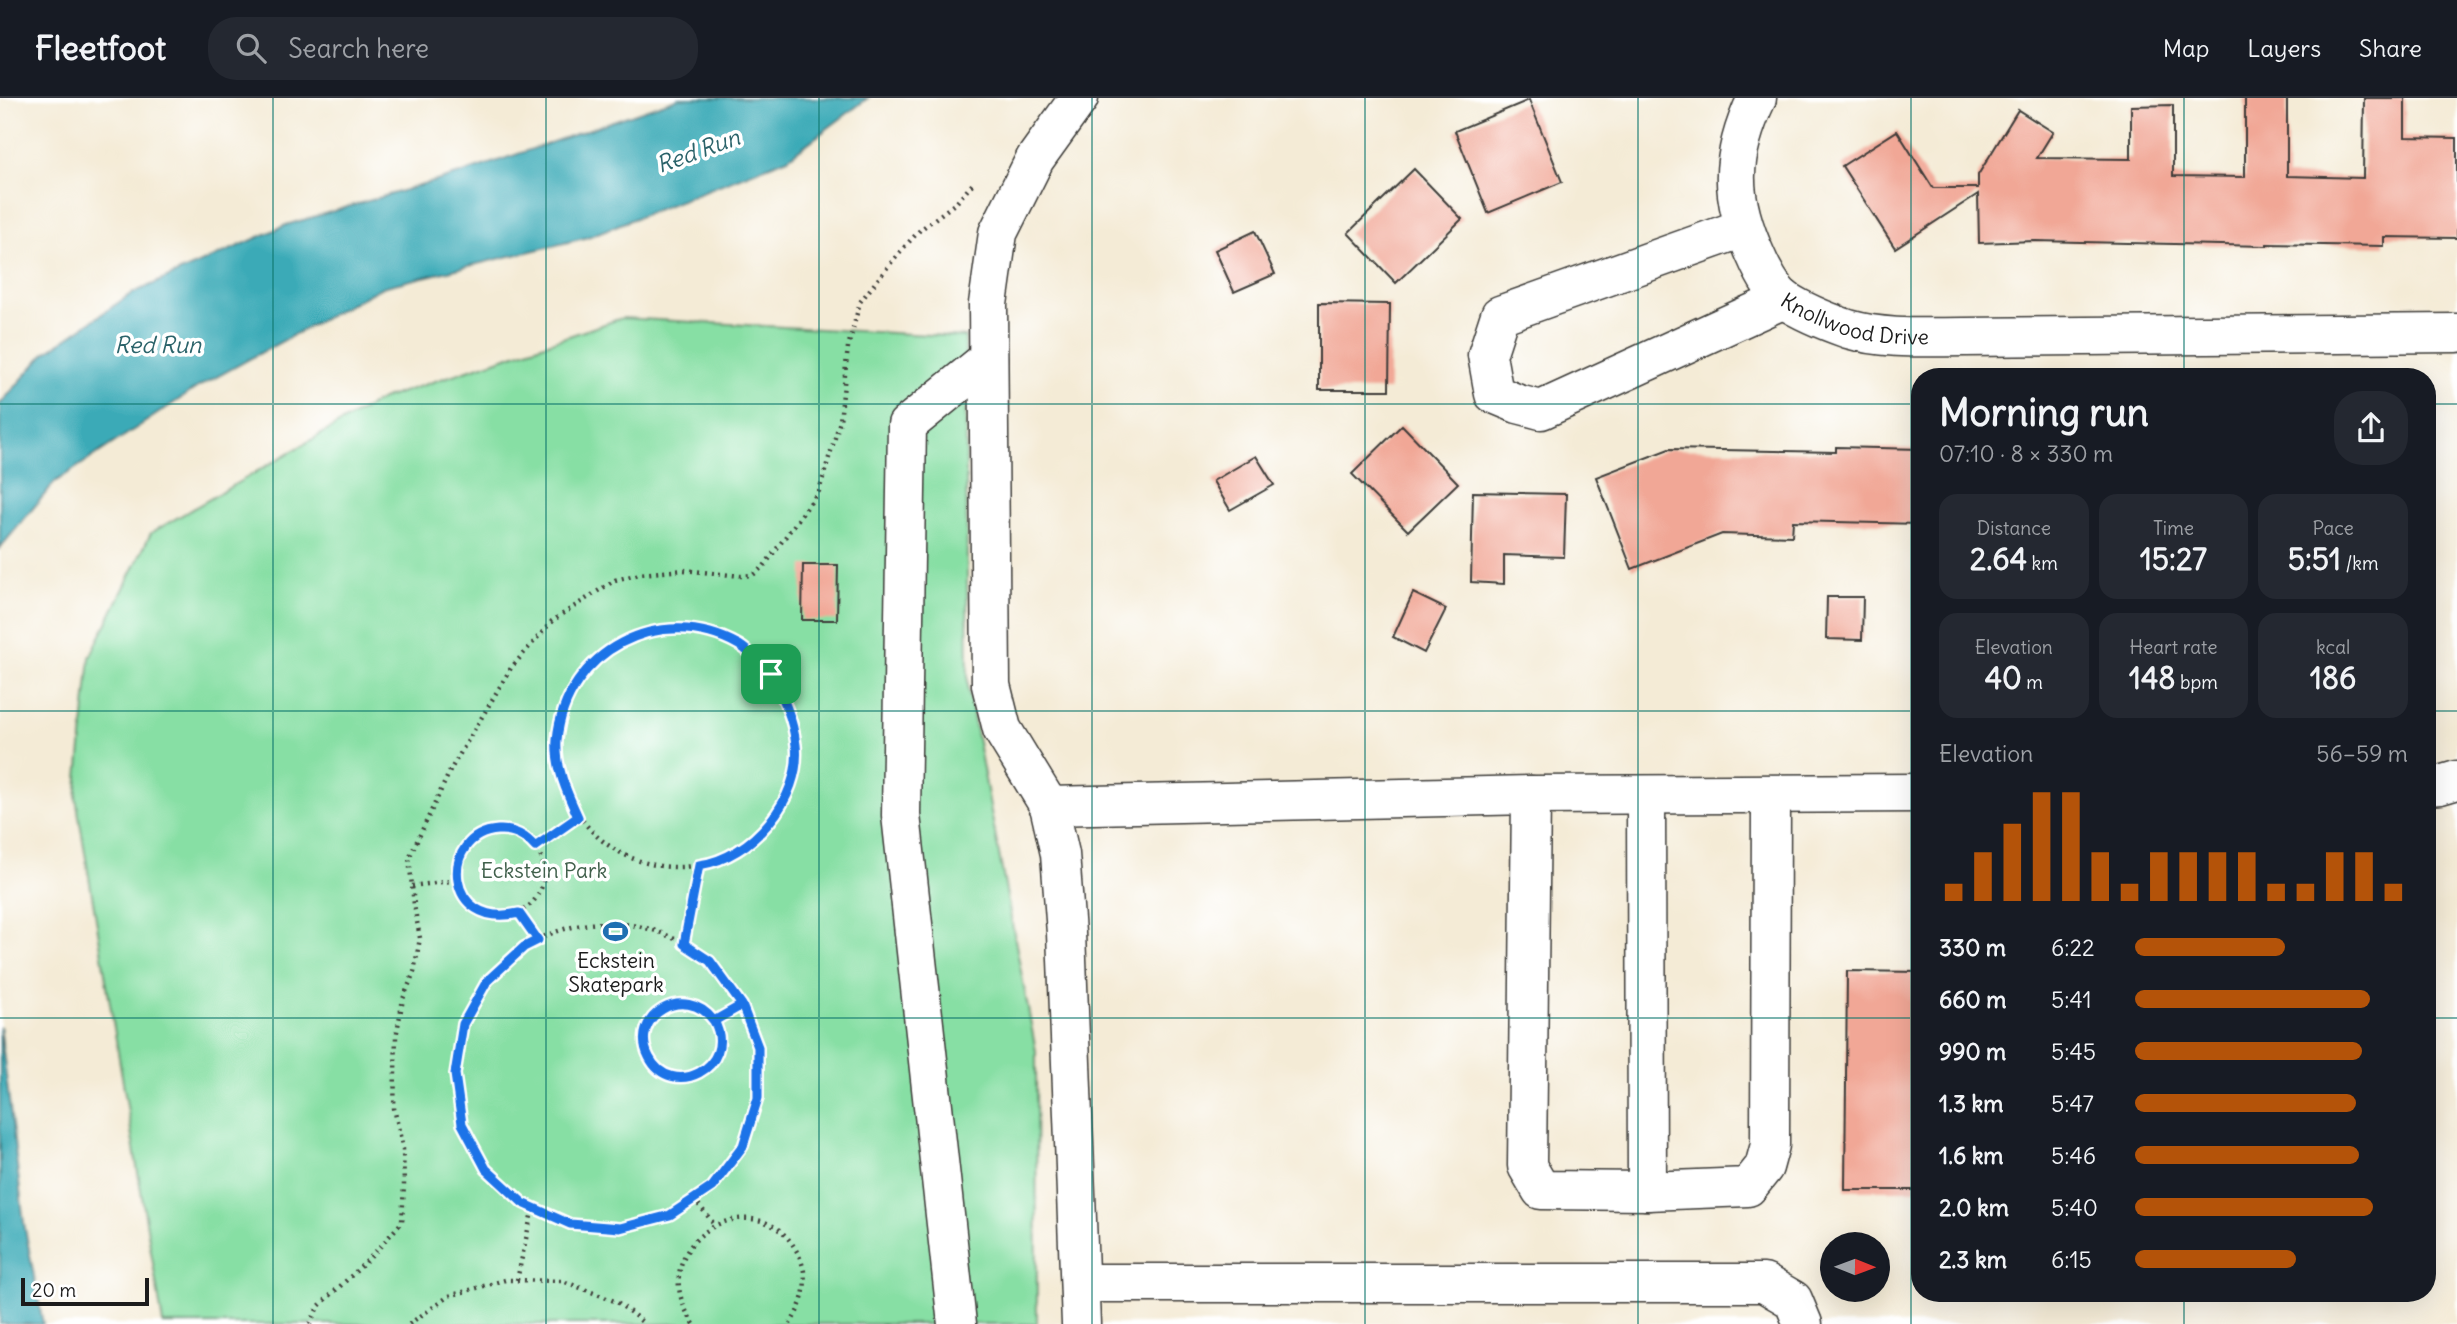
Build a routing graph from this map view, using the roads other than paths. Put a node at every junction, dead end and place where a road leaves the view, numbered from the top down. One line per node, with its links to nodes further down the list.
1 (1079, 98): 6 (street)
2 (1757, 98): 3 (street)
3 (1743, 228): 4 (street); 4 (street, Knollwood Drive)
4 (1784, 299): 5 (street, Knollwood Drive)
5 (2457, 333)
6 (988, 359): 11 (street); 14 (street)
7 (1911, 793): 10 (street)
8 (1531, 795): 9 (street); 11 (street); 12 (street)
9 (1646, 795): 10 (street); 12 (street)
10 (1771, 795): 12 (street)
11 (1049, 806): 13 (street)
12 (1647, 1191)
13 (1081, 1283): 15 (street); 16 (street)
14 (957, 1324)
15 (1081, 1324)
16 (1803, 1324)

